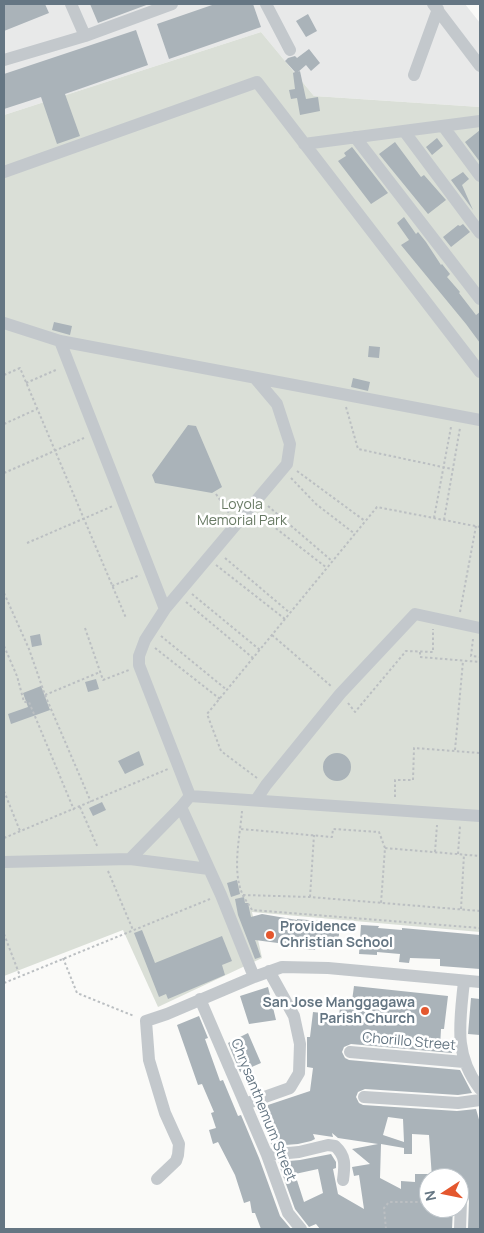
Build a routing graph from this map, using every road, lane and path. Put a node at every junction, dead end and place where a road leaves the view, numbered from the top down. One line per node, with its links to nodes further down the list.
1 (71, 4): 5 (street)
2 (172, 4): 5 (street)
3 (266, 4): 6 (street)
4 (436, 7): 8 (street); 9 (street)
5 (85, 36): 7 (street)
6 (290, 50)
7 (4, 60)
8 (480, 66)
9 (414, 75)
10 (480, 121): 11 (street)
11 (443, 126): 12 (street); 16 (street)
12 (404, 131): 13 (street); 17 (street)
13 (355, 137): 14 (street); 18 (street)
14 (304, 144): 15 (street); 22 (street)
15 (4, 172)
16 (480, 176)
17 (480, 233)
18 (480, 299)
19 (4, 323): 20 (street)
20 (60, 341): 21 (street); 24 (street)
21 (69, 364): 25 (path); 31 (street)
22 (480, 372)
23 (4, 375): 25 (path)
24 (255, 378): 26 (street); 33 (street)
25 (26, 383): 27 (path)
26 (343, 394): 28 (street); 34 (path)
27 (37, 409): 30 (path); 32 (path)
28 (458, 415): 29 (street); 34 (path); 35 (path)
29 (480, 420)
30 (4, 424)
31 (96, 433): 32 (path); 39 (street)
32 (55, 451): 36 (path); 42 (path)
33 (285, 467): 38 (street); 44 (path); 48 (path)
34 (444, 468): 35 (path); 41 (path)
35 (452, 469): 43 (path)
36 (4, 473)
37 (216, 494): 45 (path)
38 (259, 498): 40 (street); 51 (path)
39 (123, 502): 42 (path); 53 (street)
40 (250, 508): 45 (street); 52 (path)
41 (434, 518): 43 (path); 44 (path)
42 (84, 519): 49 (path); 54 (path)
43 (444, 520): 46 (path)
44 (365, 521): 48 (path)
45 (236, 524): 50 (street)
46 (476, 526): 47 (path); 62 (path)
47 (480, 526)
48 (355, 534): 51 (path)
49 (27, 543)
50 (211, 554): 55 (street); 58 (path); 61 (path)
51 (332, 561): 52 (path)
52 (327, 568): 58 (path)
53 (150, 571): 54 (path); 57 (street)
54 (112, 586): 59 (path)
55 (180, 590): 57 (street); 69 (path); 72 (path)
56 (4, 593): 78 (path)
57 (166, 609): 64 (street)
58 (290, 613): 61 (path)
59 (126, 618)
60 (434, 618): 62 (street); 70 (path); 79 (street)
61 (285, 619): 66 (path)
62 (458, 622): 65 (street)
63 (85, 628): 76 (path)
64 (152, 628): 67 (street); 77 (path)
65 (477, 628): 71 (path)
66 (272, 635): 69 (path); 79 (path)
67 (145, 640): 75 (street); 80 (path)
68 (4, 646): 90 (path)
69 (260, 650): 72 (path)
70 (420, 652): 73 (path); 79 (path)
71 (480, 657)
72 (253, 658): 77 (path)
73 (463, 661): 74 (path); 81 (path)
74 (480, 662)
75 (139, 665): 76 (path); 83 (street)
76 (100, 672): 78 (path)
77 (227, 690): 80 (path)
78 (45, 694): 88 (path)
79 (340, 694): 84 (street)
80 (220, 699): 84 (path)
81 (455, 750): 82 (path); 91 (path)
82 (480, 753)
83 (177, 766): 86 (street); 88 (path)
84 (266, 785): 87 (street)
85 (4, 792): 96 (path)
86 (190, 796): 87 (street); 89 (street)
87 (249, 799): 91 (street); 95 (path)
88 (91, 802): 90 (path)
89 (181, 807): 104 (street); 106 (street)
90 (74, 810): 96 (path)
91 (395, 810): 92 (street)
92 (438, 813): 93 (street); 100 (path)
93 (462, 814): 94 (street); 101 (path)
94 (480, 816)
95 (241, 829): 97 (path); 108 (path)
96 (21, 831): 98 (path)
97 (314, 835): 99 (path); 109 (path)
98 (4, 838)
99 (385, 848): 100 (path); 110 (path)
100 (435, 852): 101 (path)
101 (458, 854): 102 (path)
102 (464, 854): 103 (path); 111 (path)
103 (480, 856)
104 (130, 860): 105 (street); 106 (street)
105 (4, 862)
106 (209, 869): 107 (street)
107 (221, 895): 115 (path); 118 (street)
108 (242, 895): 109 (path); 113 (path)
109 (310, 896): 110 (path)
110 (381, 903): 111 (path)
111 (461, 910): 112 (path)
112 (480, 911)
113 (480, 928)
114 (4, 934): 117 (path)
115 (63, 958): 117 (path); 123 (path)
116 (269, 971): 118 (street); 119 (street); 129 (street)
117 (20, 976): 121 (path)
118 (254, 976): 122 (street)
119 (464, 981): 120 (street); 125 (street)
120 (480, 982)
121 (4, 983)
122 (200, 1000): 123 (street); 129 (street, Chrysanthemum Street)
123 (146, 1021): 131 (street)
124 (350, 1052): 125 (street, Chorillo Street)
125 (464, 1062): 126 (street)
126 (480, 1088)
127 (364, 1097): 128 (street)
128 (480, 1100)
129 (245, 1104): 130 (street, Chrysanthemum Street)
130 (267, 1154): 132 (street); 134 (street, Chrysanthemum Street)
131 (157, 1180)
132 (343, 1180)
133 (419, 1202): 135 (path)
134 (301, 1229)
135 (386, 1229)

